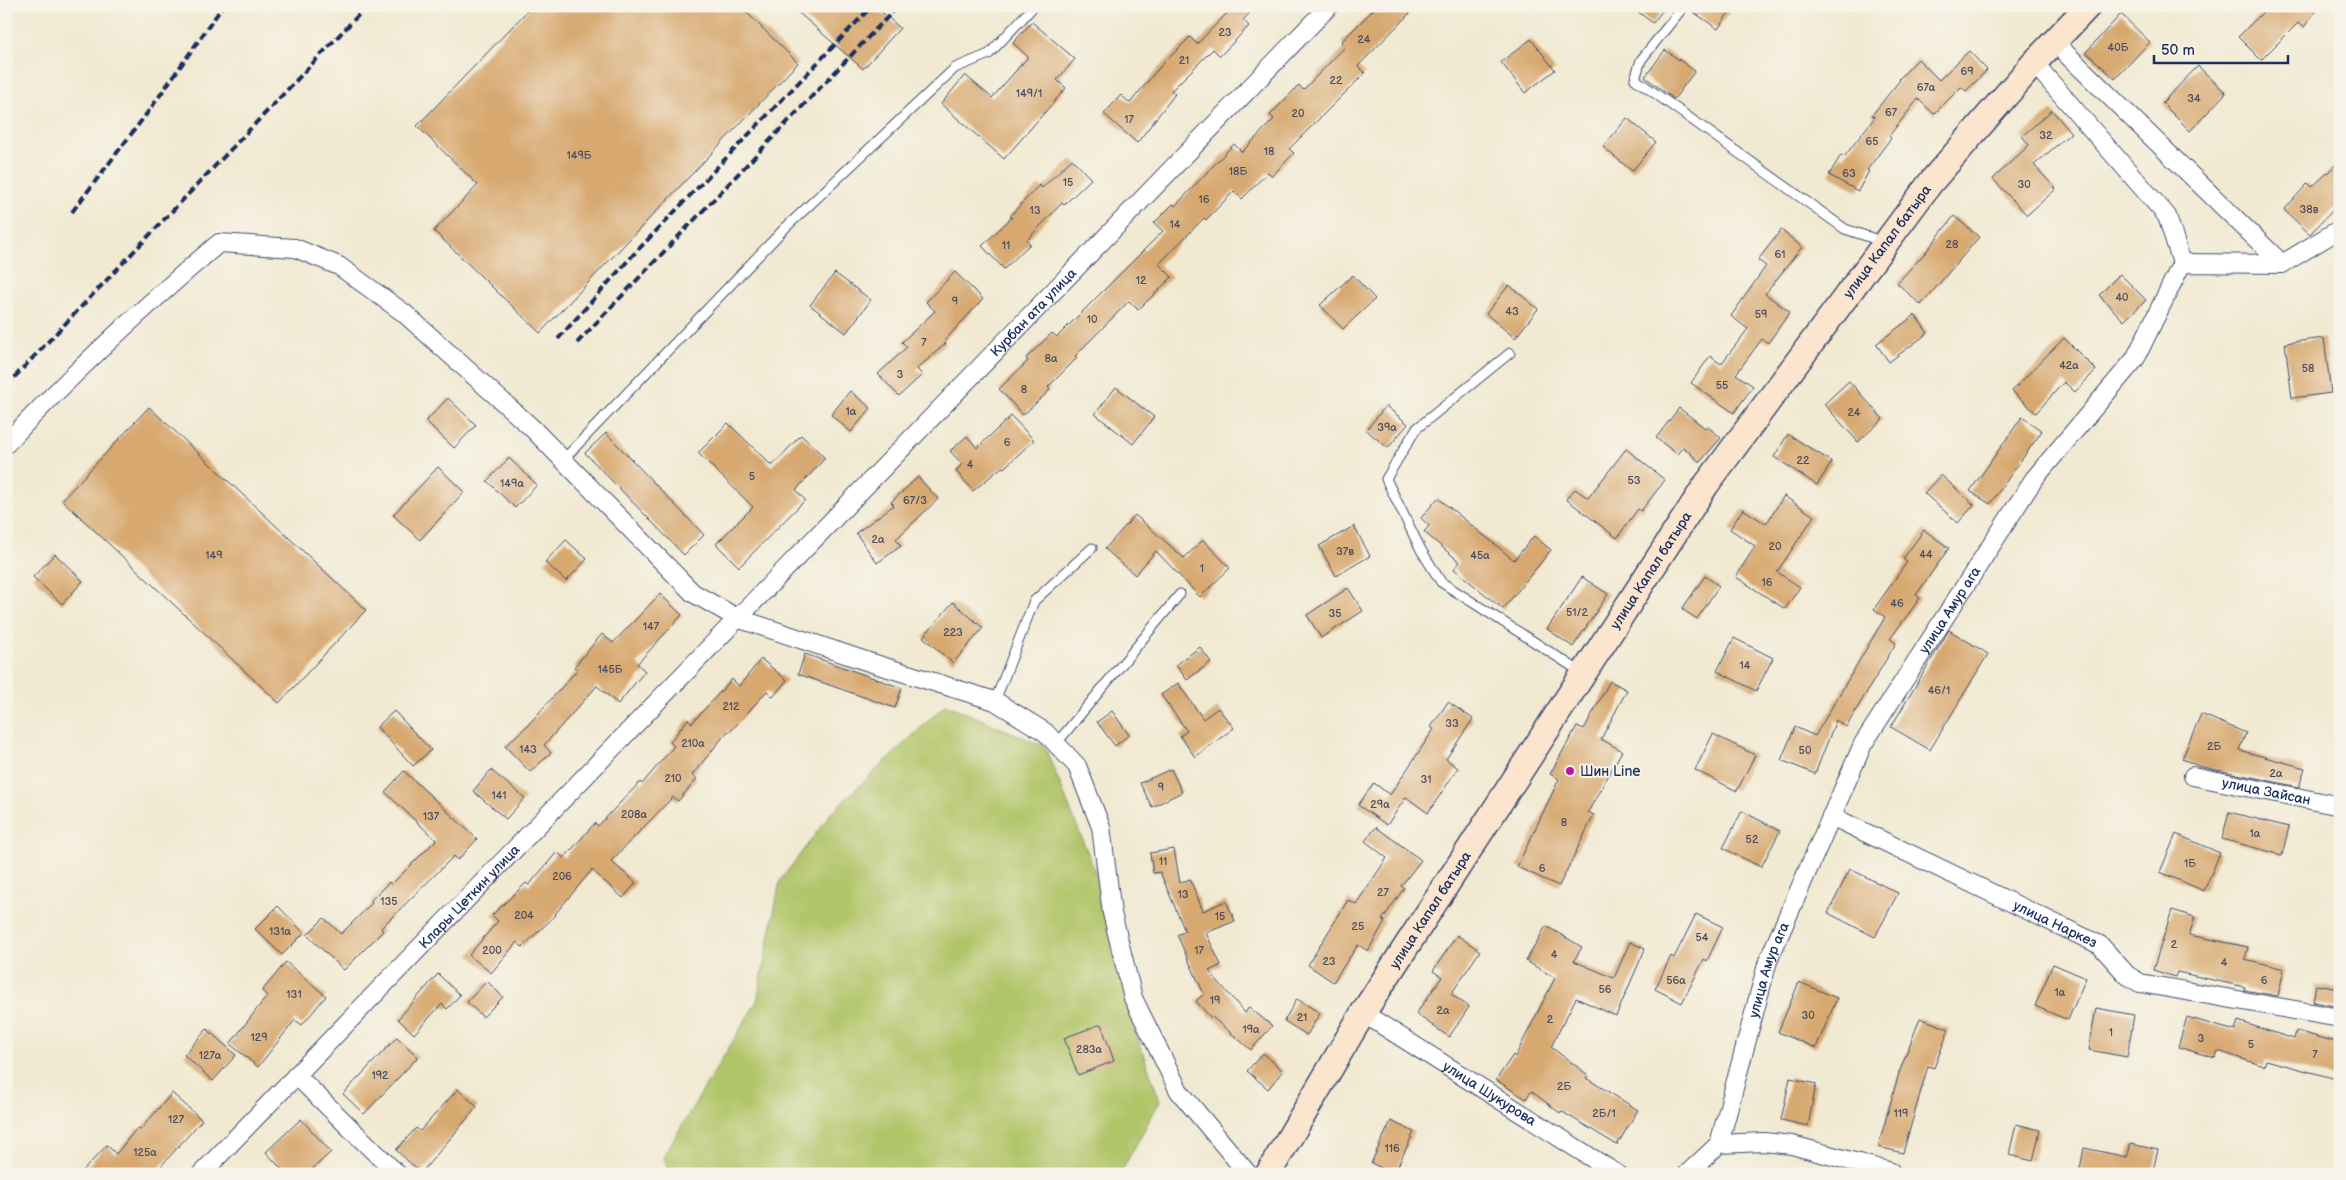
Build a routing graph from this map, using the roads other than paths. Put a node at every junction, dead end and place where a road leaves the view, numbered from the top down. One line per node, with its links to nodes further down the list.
1 (1034, 6): 13 (lane)
2 (1330, 6): 16 (street, Курбан ата улица)
3 (1684, 6): 8 (lane)
4 (2088, 6): 5 (main road, улица Капал батыра)
5 (2054, 42): 6 (main road, улица Капал батыра); 10 (street)
6 (2034, 62): 8 (main road, улица Капал батыра); 9 (street)
7 (2340, 229): 10 (street)
8 (1886, 242): 17 (main road, улица Капал батыра)
9 (2182, 263): 10 (street); 22 (street, улица Амур ага)
10 (2282, 264)
11 (1510, 353): 17 (lane)
12 (6, 444): 13 (street)
13 (563, 460): 16 (street)
14 (1092, 548): 18 (lane)
15 (1180, 594): 19 (lane)
16 (737, 618): 18 (street); 25 (street, Клары Цеткин улица)
17 (1583, 674): 23 (main road, улица Капал батыра)
18 (995, 702): 19 (street)
19 (1056, 744): 31 (street)
20 (2193, 776): 21 (street, улица Зайсан)
21 (2340, 806)
22 (1832, 816): 24 (street, улица Наркез); 26 (street, улица Амур ага)
23 (1363, 1013): 27 (main road, улица Капал батыра); 32 (street, улица Шукурова)
24 (2340, 1018)
25 (296, 1075): 29 (street, Клары Цеткин улица); 30 (street)
26 (1719, 1144): 28 (street); 33 (street)
27 (1274, 1168)
28 (1893, 1173)
29 (201, 1174)
30 (397, 1174)
31 (1248, 1174)
32 (1617, 1174)
33 (1688, 1174)

